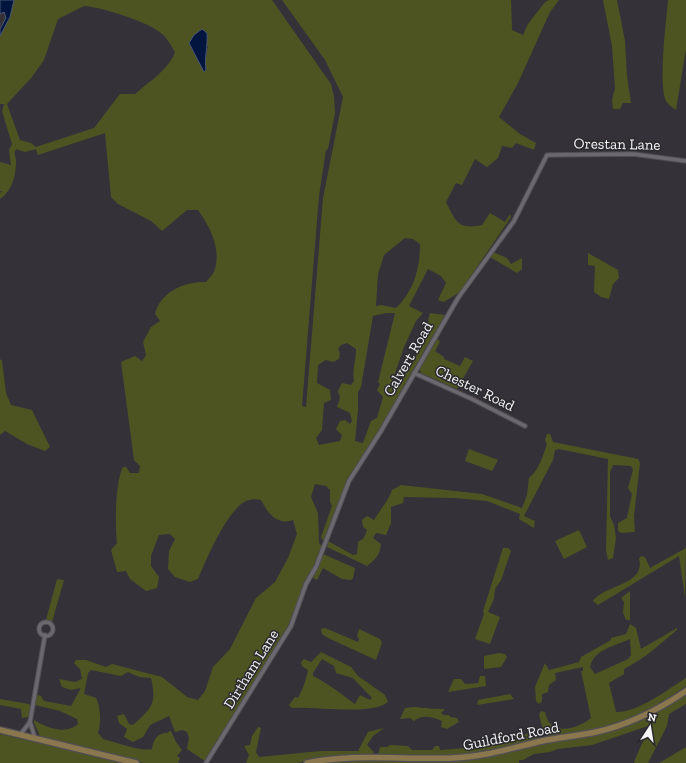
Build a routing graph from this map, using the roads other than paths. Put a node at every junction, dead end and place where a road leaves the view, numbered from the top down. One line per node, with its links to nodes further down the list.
1 (547, 155): 2 (street, Orestan Lane); 3 (street, Calvert Road)
2 (686, 161)
3 (414, 373): 4 (street, Chester Road); 5 (street, Calvert Road)
4 (525, 426)
5 (306, 584): 13 (street, Dirtham Lane)
6 (45, 635): 8 (street)
7 (686, 690): 14 (main road, Guildford Road)
8 (30, 722): 10 (street); 11 (street)
9 (0, 730): 10 (main road)
10 (20, 735): 11 (main road)
11 (35, 738): 12 (main road)
12 (136, 763)
13 (206, 763)
14 (307, 763)

